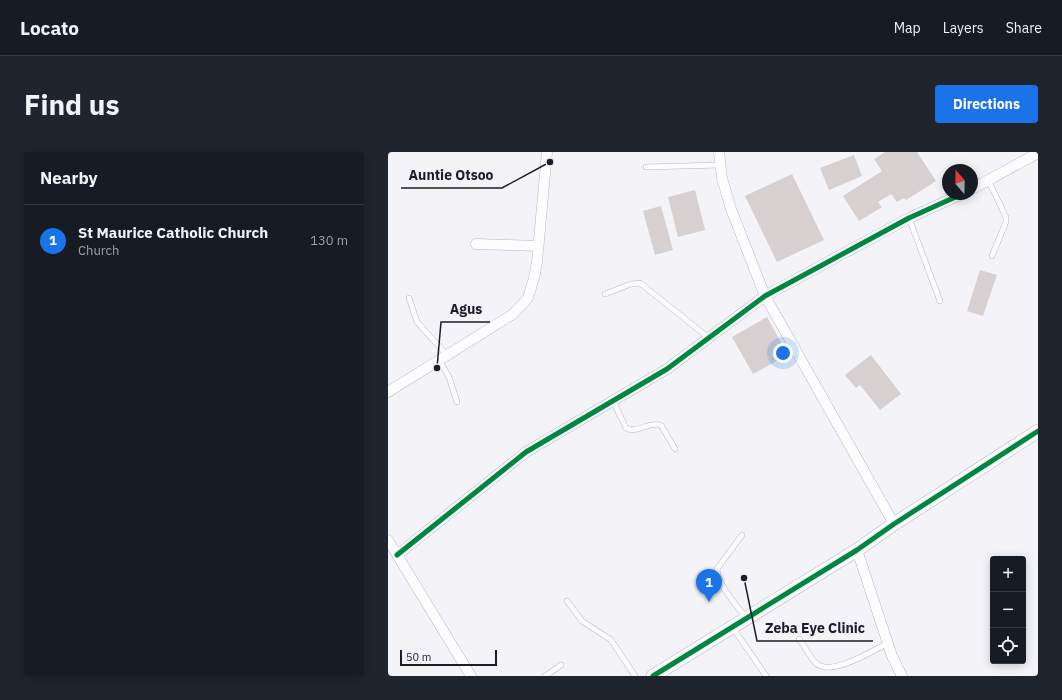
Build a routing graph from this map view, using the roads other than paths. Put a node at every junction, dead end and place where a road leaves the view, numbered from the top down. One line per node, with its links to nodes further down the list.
1 (547, 152): 11 (street)
2 (719, 152): 4 (street)
3 (1035, 154): 6 (street)
4 (720, 165): 5 (lane); 14 (street)
5 (646, 167)
6 (988, 180): 7 (street); 12 (lane)
7 (978, 186)
8 (949, 200): 9 (street)
9 (909, 218): 14 (street); 16 (lane)
10 (476, 244): 11 (street)
11 (538, 246): 18 (street)
12 (992, 256)
13 (605, 294): 17 (lane)
14 (765, 296): 17 (street); 24 (street)
15 (409, 298): 18 (lane)
16 (940, 301)
17 (709, 338): 20 (street)
18 (443, 357): 19 (street); 21 (lane)
19 (388, 392)
20 (613, 401): 23 (lane); 28 (street)
21 (456, 402)
22 (1038, 431): 24 (street)
23 (675, 449)
24 (894, 524): 27 (street)
25 (742, 535): 30 (lane)
26 (388, 540): 28 (street)
27 (857, 550): 30 (street); 33 (street)
28 (397, 554): 35 (street)
29 (567, 601): 37 (lane)
30 (746, 618): 31 (street)
31 (732, 627): 38 (street); 39 (lane)
32 (799, 639): 33 (lane)
33 (888, 643): 40 (street)
34 (561, 665): 36 (lane)
35 (471, 676)
36 (545, 676)
37 (635, 676)
38 (652, 676)
39 (766, 676)
40 (902, 676)

